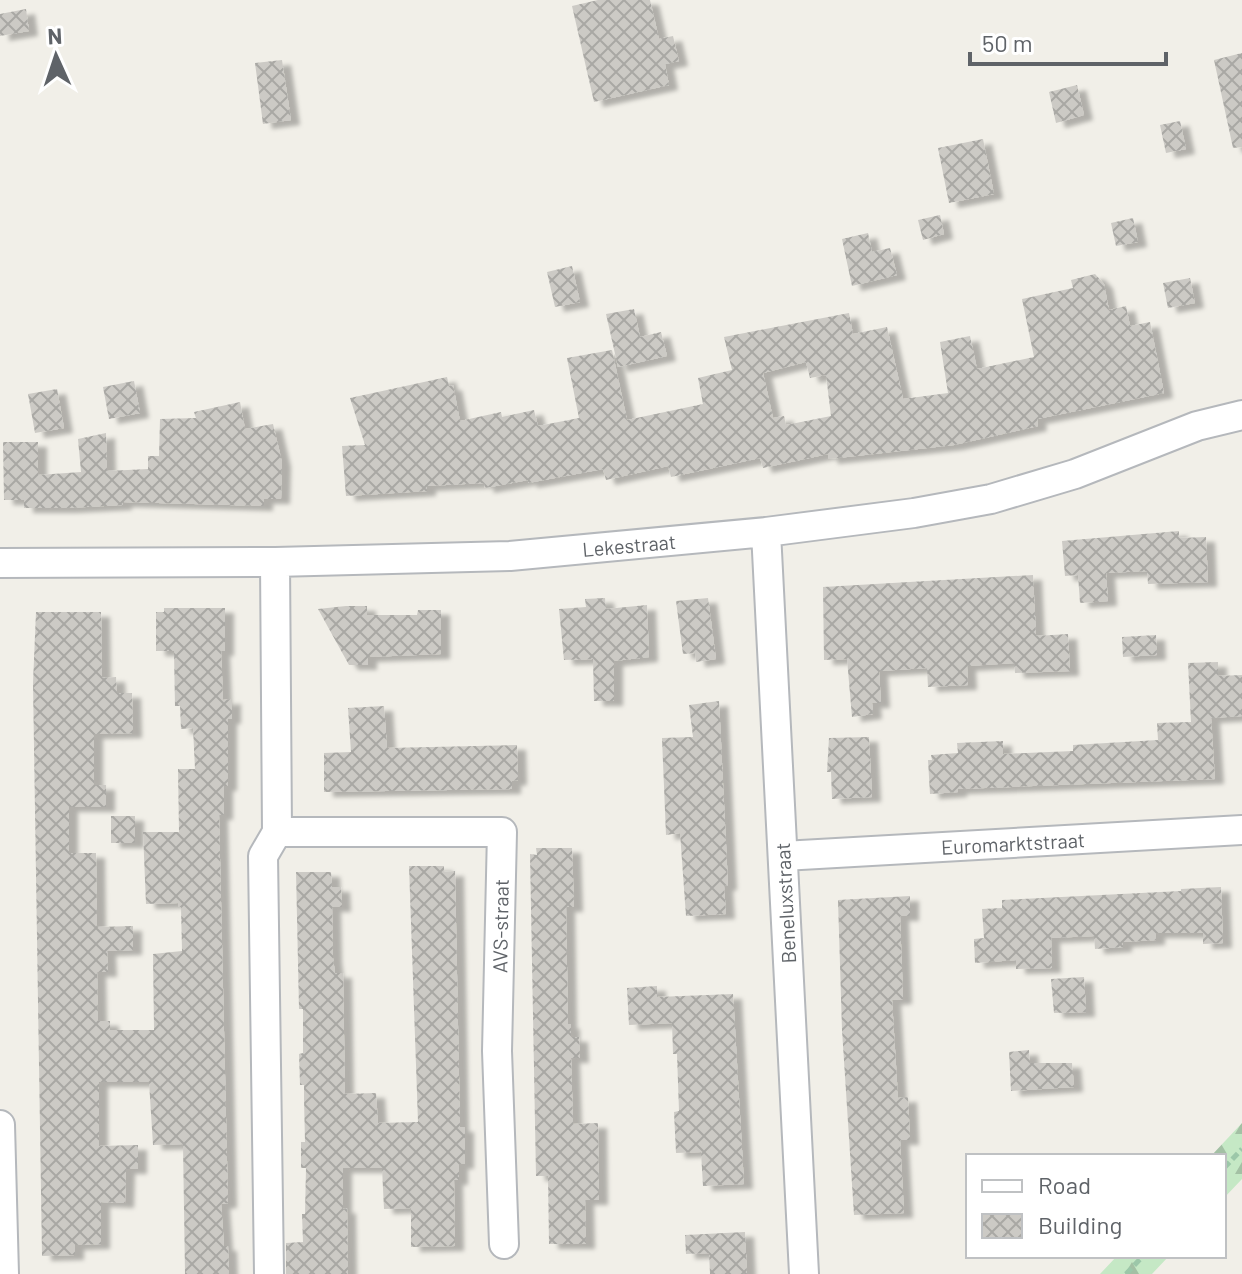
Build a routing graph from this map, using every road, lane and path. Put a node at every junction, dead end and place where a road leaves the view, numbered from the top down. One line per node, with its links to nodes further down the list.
1 (1242, 415): 2 (street, Lekestraat)
2 (766, 532): 3 (street, Lekestraat); 7 (street, Beneluxstraat)
3 (275, 562): 4 (street, Lekestraat); 6 (street)
4 (0, 563)
5 (1242, 830): 7 (street, Euromarktstraat)
6 (277, 832): 11 (street, AVS-straat); 14 (street)
7 (783, 856): 15 (street, Beneluxstraat)
8 (0, 1125): 13 (street)
9 (1242, 1149): 10 (path)
10 (1226, 1166)
11 (504, 1244)
12 (1141, 1258): 16 (path)
13 (4, 1274)
14 (269, 1274)
15 (804, 1274)
16 (1126, 1274)

